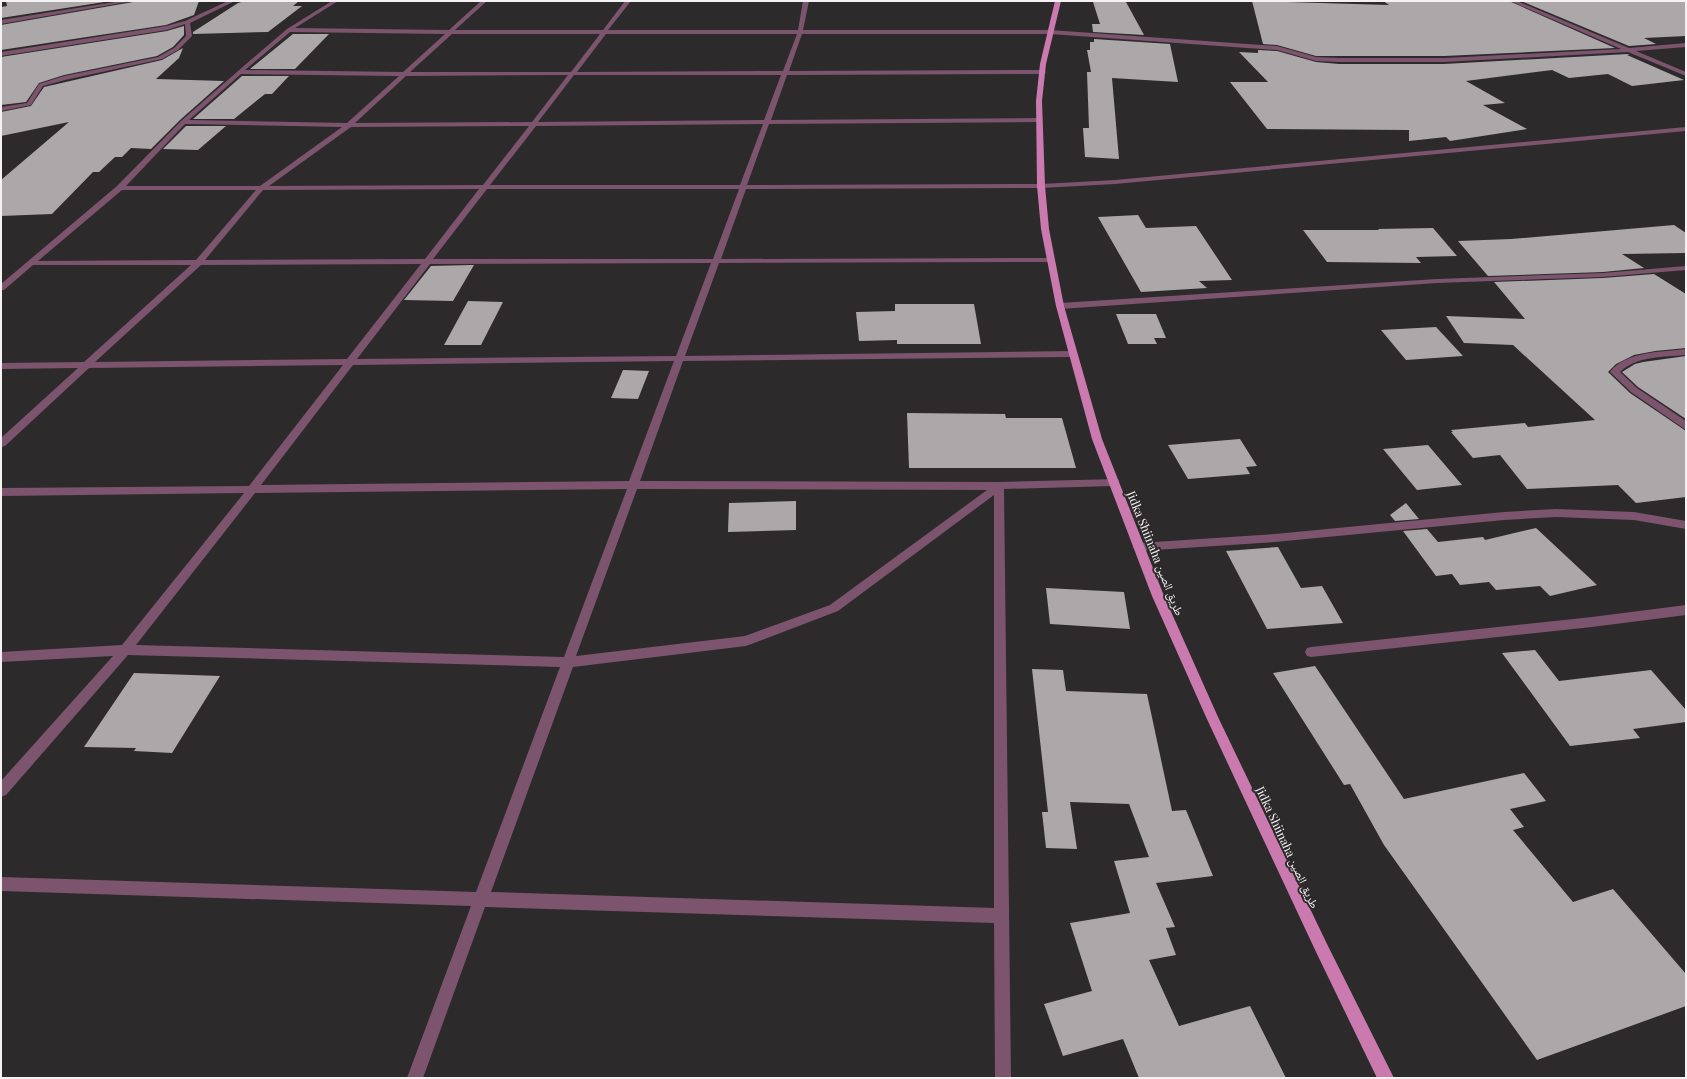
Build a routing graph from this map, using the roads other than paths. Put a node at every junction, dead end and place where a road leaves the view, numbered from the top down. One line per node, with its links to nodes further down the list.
1 (130, 1): 9 (street)
2 (232, 1): 10 (street)
3 (335, 1): 11 (street)
4 (484, 1): 12 (street)
5 (628, 1): 13 (street)
6 (806, 1): 14 (street)
7 (1058, 1): 15 (main road, Jidka Shiinaha طريق الصين)
8 (1513, 1): 17 (street)
9 (1, 22)
10 (187, 22): 18 (street); 25 (street)
11 (289, 30): 12 (street); 19 (street)
12 (450, 32): 13 (street); 22 (street)
13 (604, 32): 14 (street); 23 (street)
14 (800, 32): 15 (street); 20 (street)
15 (1050, 32): 17 (street); 21 (main road, Jidka Shiinaha طريق الصين)
16 (1686, 45): 17 (street)
17 (1627, 50): 24 (street)
18 (1, 54)
19 (240, 72): 22 (street); 28 (street)
20 (785, 72): 21 (street); 23 (street); 27 (street)
21 (1043, 72): 26 (main road, Jidka Shiinaha طريق الصين)
22 (404, 74): 23 (street); 30 (street)
23 (572, 74): 29 (street)
24 (1686, 74)
25 (1, 110)
26 (1040, 120): 27 (street); 33 (main road, Jidka Shiinaha طريق الصين)
27 (767, 121): 29 (street); 32 (street)
28 (183, 122): 30 (street); 34 (street)
29 (534, 124): 30 (street); 36 (street)
30 (349, 125): 35 (street)
31 (1686, 129): 33 (street)
32 (744, 186): 33 (street); 36 (street); 37 (street)
33 (1041, 186): 38 (main road, Jidka Shiinaha طريق الصين)
34 (120, 188): 35 (street); 41 (street)
35 (261, 188): 36 (street); 39 (street)
36 (484, 188): 40 (street)
37 (716, 260): 38 (street); 40 (street); 47 (street)
38 (1051, 260): 44 (main road, Jidka Shiinaha طريق الصين)
39 (199, 262): 40 (street); 41 (street); 49 (street)
40 (427, 262): 48 (street)
41 (31, 263): 43 (street)
42 (1686, 268): 44 (street)
43 (1, 288)
44 (1060, 306): 46 (main road, Jidka Shiinaha طريق الصين)
45 (1686, 352): 51 (street)
46 (1073, 354): 47 (street); 53 (main road, Jidka Shiinaha طريق الصين)
47 (680, 358): 48 (street); 54 (street)
48 (349, 363): 49 (street); 56 (street)
49 (87, 365): 50 (street); 52 (street)
50 (1, 366)
51 (1686, 426)
52 (1, 444)
53 (1114, 482): 55 (street); 59 (main road, Jidka Shiinaha طريق الصين)
54 (633, 485): 55 (street); 56 (street); 64 (street)
55 (999, 486): 64 (street); 68 (street)
56 (251, 491): 57 (street); 61 (street)
57 (1, 492)
58 (1686, 525): 59 (street)
59 (1139, 547): 71 (main road, Jidka Shiinaha طريق الصين)
60 (1686, 610): 62 (street)
61 (125, 650): 63 (street); 64 (street); 65 (street)
62 (1311, 652)
63 (1, 657)
64 (568, 662): 67 (street)
65 (1, 791)
66 (1, 884): 67 (street)
67 (481, 899): 68 (street); 69 (street)
68 (1002, 916): 70 (street)
69 (415, 1078)
70 (1003, 1078)
71 (1386, 1078)

